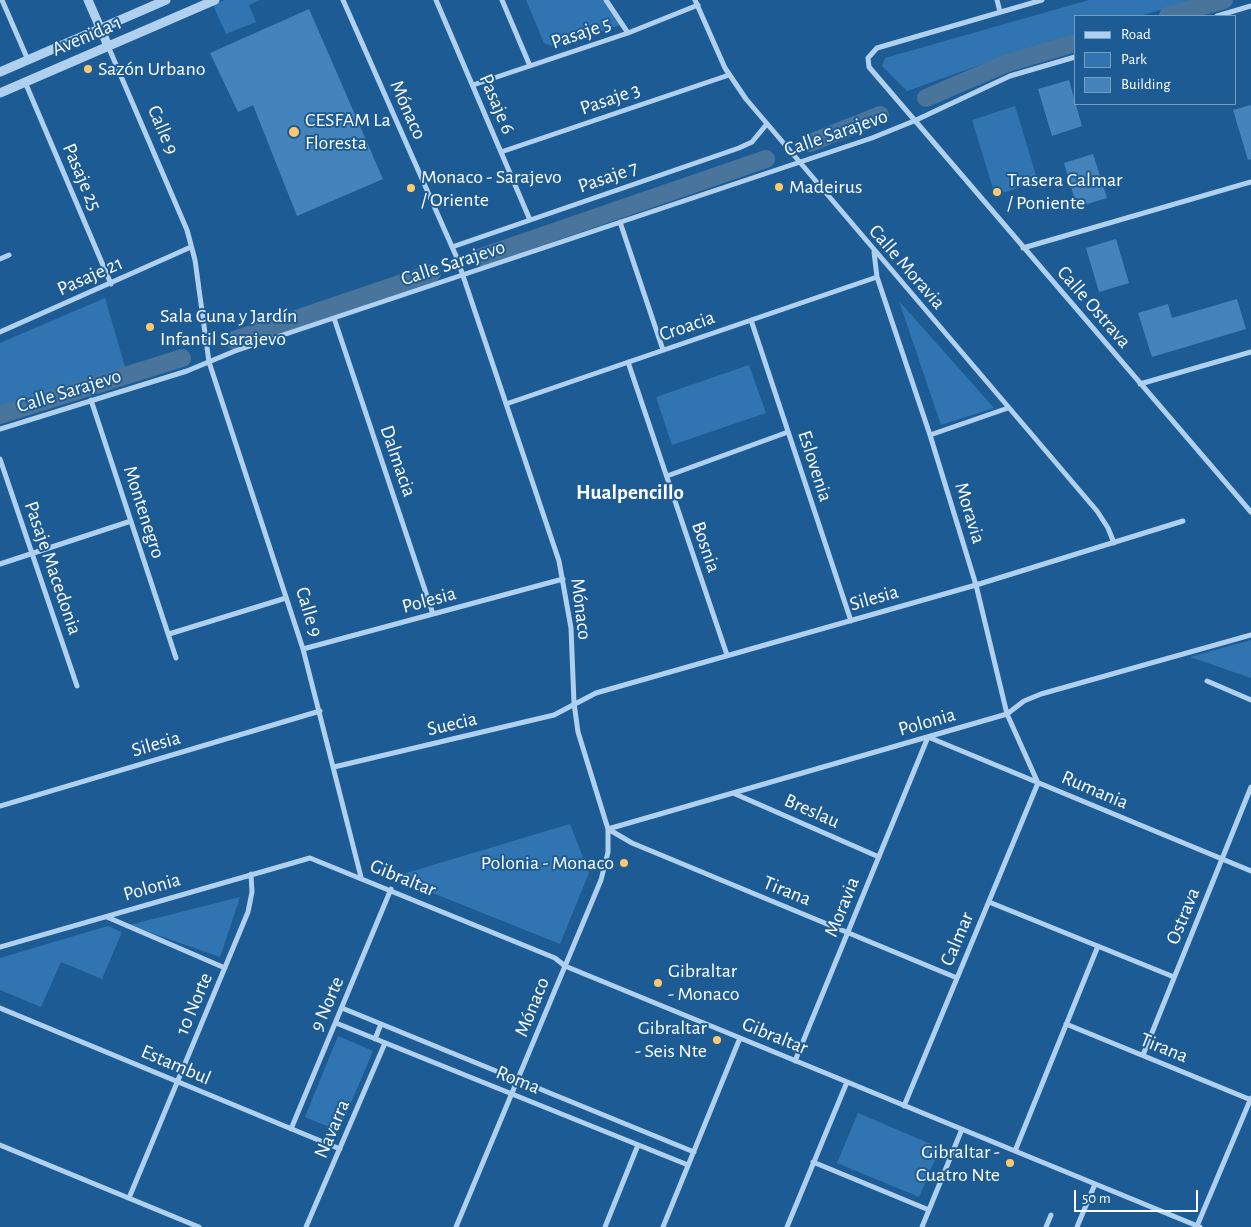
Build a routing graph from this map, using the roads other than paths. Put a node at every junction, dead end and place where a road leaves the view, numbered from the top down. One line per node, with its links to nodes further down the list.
1 (2, 0): 19 (street)
2 (88, 0): 15 (street, Calle 9)
3 (166, 0): 15 (street, Avenida 1)
4 (214, 0): 17 (street, Avenida 1)
5 (343, 0): 33 (street, Mónaco)
6 (436, 0): 24 (street, Pasaje 6)
7 (502, 0): 20 (street)
8 (606, 0): 16 (street)
9 (997, 0): 13 (street)
10 (1042, 0): 13 (street, Calle Sarajevo)
11 (697, 3): 16 (street, Pasaje 5); 22 (street, Calle Moravia)
12 (1251, 6): 14 (street)
13 (1000, 12): 26 (street, Calle Sarajevo)
14 (1220, 15)
15 (100, 28): 17 (street, Calle 9); 19 (street, Avenida 1)
16 (628, 33): 20 (street, Pasaje 5)
17 (108, 46): 23 (street, Avenida 1); 34 (street, Calle 9)
18 (1074, 57): 26 (street, Calle Sarajevo)
19 (28, 60): 21 (street, Avenida 1)
20 (530, 66): 24 (street, Pasaje 5)
21 (0, 72)
22 (729, 75): 27 (street, Calle Moravia); 28 (street, Pasaje 3)
23 (24, 82): 25 (street, Avenida 1); 41 (street, Pasaje 25)
24 (473, 86): 28 (street, Pasaje 6)
25 (0, 93)
26 (914, 121): 29 (street, Calle Sarajevo); 35 (street, Calle Ostrava)
27 (766, 125): 29 (street, Calle Moravia); 31 (street, Pasaje 7)
28 (501, 152): 31 (street, Pasaje 6)
29 (798, 163): 32 (street, Calle Sarajevo); 36 (street, Calle Moravia)
30 (1251, 182): 35 (street)
31 (530, 220): 33 (street, Pasaje 7)
32 (620, 222): 39 (street, Calle Sarajevo); 45 (street)
33 (452, 246): 39 (street, Mónaco)
34 (191, 247): 41 (street, Pasaje 21); 47 (street, Calle 9)
35 (1023, 248): 49 (street, Calle Ostrava)
36 (874, 252): 40 (street, Moravia); 52 (street, Calle Moravia)
37 (9, 255): 38 (street)
38 (0, 259)
39 (464, 275): 42 (street, Calle Sarajevo); 51 (street, Mónaco)
40 (877, 278): 43 (street, Croacia); 55 (street, Moravia)
41 (111, 284): 44 (street, Pasaje 21)
42 (334, 318): 47 (street, Calle Sarajevo); 67 (street, Dalmacia)
43 (751, 320): 45 (street, Croacia); 54 (street, Eslovenia)
44 (0, 332)
45 (663, 350): 48 (street, Croacia)
46 (1251, 352): 49 (street)
47 (209, 362): 50 (street, Calle Sarajevo); 66 (street, Calle 9)
48 (628, 362): 51 (street, Croacia); 57 (street, Bosnia)
49 (1140, 384): 58 (street, Calle Ostrava)
50 (91, 400): 53 (street, Calle Sarajevo); 59 (street, Montenegro)
51 (506, 404): 64 (street, Mónaco)
52 (1008, 408): 55 (street); 61 (street, Calle Moravia)
53 (0, 429)
54 (788, 432): 57 (street); 68 (street, Eslovenia)
55 (930, 435): 65 (street, Moravia)
56 (0, 459): 62 (street, Pasaje Macedonia)
57 (667, 476): 72 (street, Bosnia)
58 (1251, 512)
59 (131, 521): 62 (street); 69 (street, Montenegro)
60 (1183, 521): 61 (street, Silesia)
61 (1114, 543): 65 (street, Silesia)
62 (32, 553): 63 (street); 75 (street, Pasaje Macedonia)
63 (0, 564)
64 (563, 579): 67 (street, Polesia); 77 (street, Mónaco)
65 (976, 585): 68 (street, Silesia); 79 (street, Moravia)
66 (286, 598): 69 (street); 71 (street, Calle 9)
67 (433, 614): 71 (street, Polesia)
68 (851, 621): 72 (street, Silesia)
69 (169, 634): 73 (street, Montenegro)
70 (1251, 635): 79 (street, Polonia)
71 (303, 649): 78 (street, Calle 9)
72 (727, 655): 77 (street, Silesia)
73 (176, 658)
74 (1206, 681): 76 (street)
75 (77, 686)
76 (1251, 700)
77 (574, 703): 81 (street, Suecia); 86 (street, Mónaco)
78 (320, 711): 81 (street, Calle 9); 85 (street, Silesia)
79 (1007, 714): 80 (street, Polonia); 82 (street, Moravia)
80 (928, 737): 82 (street, Rumania); 84 (street, Polonia); 87 (street, Moravia)
81 (334, 768): 92 (street, Calle 9)
82 (1038, 783): 89 (street, Rumania); 94 (street, Calmar)
83 (1251, 787): 89 (street, Ostrava)
84 (733, 793): 86 (street, Polonia); 87 (street, Breslau)
85 (0, 806)
86 (608, 829): 96 (street, Tirana); 99 (street, Mónaco)
87 (879, 857): 96 (street, Moravia)
88 (313, 858): 91 (street, Polonia); 92 (street, Gibraltar)
89 (1222, 859): 90 (street, Rumania); 101 (street, Ostrava)
90 (1251, 871)
91 (252, 874): 95 (street, Polonia); 100 (street, 10 Norte)
92 (361, 877): 93 (street, Gibraltar)
93 (391, 890): 99 (street, Gibraltar); 104 (street, 9 Norte)
94 (989, 902): 97 (street); 102 (street, Calmar)
95 (106, 916): 98 (street, Polonia); 100 (street)
96 (848, 933): 102 (street, Tirana); 112 (street, Moravia)
97 (1098, 946): 101 (street); 107 (street)
98 (0, 947)
99 (565, 966): 108 (street, Gibraltar); 113 (street, Mónaco)
100 (224, 968): 114 (street, 10 Norte)
101 (1174, 977): 111 (street, Ostrava)
102 (958, 978): 118 (street, Calmar)
103 (0, 1008): 114 (street, Estambul)
104 (342, 1008): 105 (street, 9 Norte); 106 (street, Roma)
105 (336, 1023): 109 (street, Roma); 119 (street, 9 Norte)
106 (381, 1024): 109 (street); 113 (street, Roma)
107 (1066, 1024): 111 (street, Tirana); 124 (street)
108 (740, 1038): 112 (street, Gibraltar); 125 (street)
109 (375, 1039): 110 (street, Roma)
110 (385, 1043): 116 (street, Roma); 123 (street, Navarra)
111 (1143, 1055): 117 (street, Tirana)
112 (795, 1061): 115 (street, Gibraltar)
113 (518, 1080): 116 (street, Mónaco); 125 (street, Roma)
114 (177, 1082): 119 (street, Estambul); 129 (street, 10 Norte)
115 (847, 1082): 118 (street, Gibraltar); 126 (street)
116 (512, 1094): 122 (street, Roma); 134 (street, Mónaco)
117 (1251, 1099): 141 (street)
118 (904, 1106): 120 (street, Gibraltar)
119 (291, 1129): 123 (street, Estambul)
120 (962, 1129): 124 (street, Gibraltar); 130 (street)
121 (0, 1145): 129 (street)
122 (638, 1145): 127 (street, Roma); 135 (street)
123 (340, 1149): 133 (street, Navarra)
124 (1015, 1151): 128 (street, Gibraltar)
125 (694, 1152): 127 (street)
126 (813, 1162): 130 (street); 137 (street)
127 (688, 1165): 136 (street)
128 (1095, 1184): 140 (street); 141 (street, Gibraltar)
129 (129, 1198): 132 (street)
130 (928, 1210): 138 (street)
131 (1051, 1215): 139 (street)
132 (199, 1227)
133 (306, 1227)
134 (456, 1227)
135 (605, 1227)
136 (663, 1227)
137 (786, 1227)
138 (922, 1227)
139 (1046, 1227)
140 (1078, 1227)
141 (1199, 1227)

